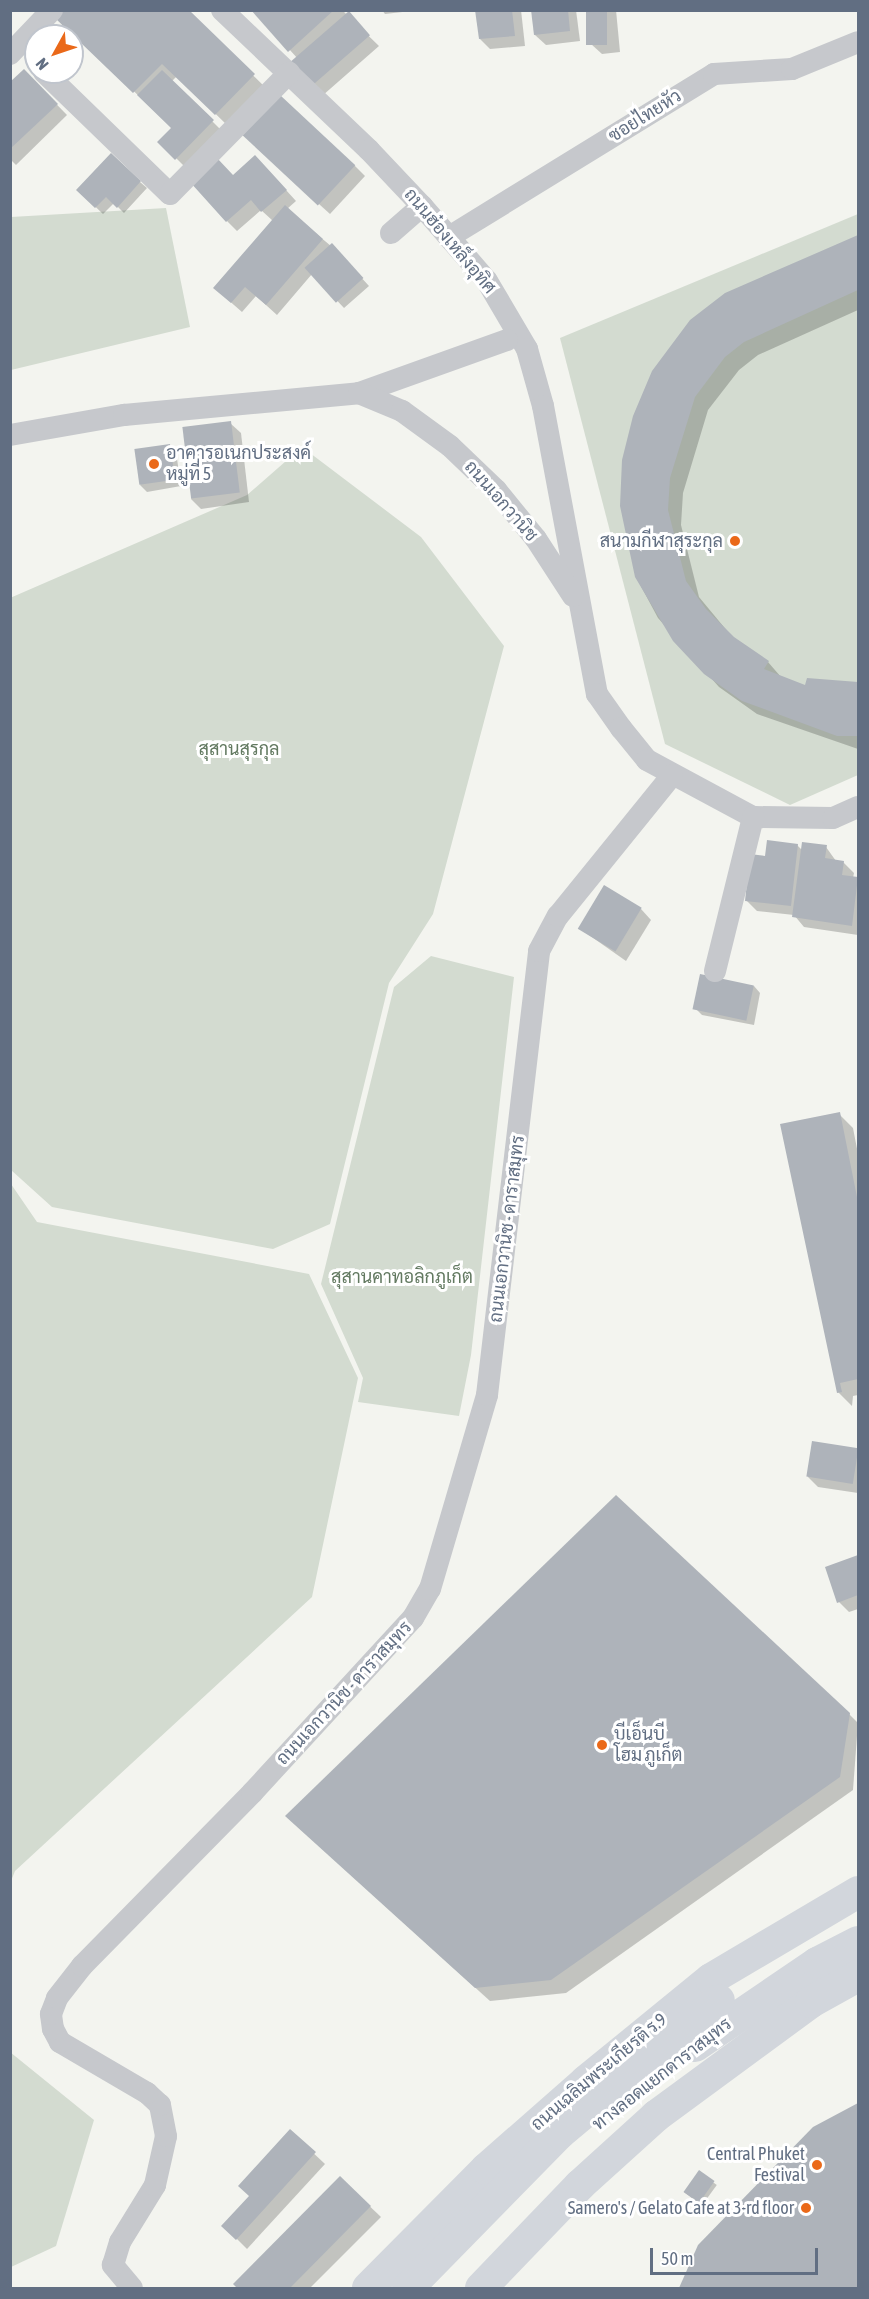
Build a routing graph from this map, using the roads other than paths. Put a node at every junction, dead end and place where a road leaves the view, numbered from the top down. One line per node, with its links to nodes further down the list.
1 (52, 10): 4 (street)
2 (222, 10): 5 (street, ถนนฮ๋องเหล็งอุทิศ)
3 (858, 42): 9 (street, ซอยไทยหัว)
4 (13, 47)
5 (289, 74): 6 (street); 7 (street, ถนนฮ๋องเหล็งอุทิศ)
6 (56, 84)
7 (422, 206): 8 (street); 9 (street, ถนนฮ๋องเหล็งอุทิศ)
8 (392, 233)
9 (449, 237): 10 (street, ถนนฮ๋องเหล็งอุทิศ)
10 (506, 313): 11 (street); 12 (street, ถนนฮ๋องเหล็งอุทิศ)
11 (507, 340): 12 (street); 13 (street)
12 (529, 357): 17 (street, ถนนฮ๋องเหล็งอุทิศ)
13 (400, 377): 14 (street); 15 (street)
14 (359, 393): 15 (street, ถนนเอกวานิช); 16 (street, ถนนเอกวานิช)
15 (402, 411): 18 (street, ถนนเอกวานิช)
16 (10, 435)
17 (565, 529): 18 (street); 19 (street, ถนนฮ๋องเหล็งอุทิศ)
18 (536, 539): 19 (street, ถนนเอกวานิช)
19 (579, 607): 20 (street, ถนนเอกวานิช)
20 (672, 775): 22 (street, ถนนเอกวานิช); 28 (street, ถนนเอกวานิช - ดาราสมุทร)
21 (858, 807): 22 (street, ถนนเอกวานิช)
22 (753, 817): 23 (street)
23 (715, 971)
24 (858, 1893): 29 (main road, ถนนเฉลิมพระเกียรติ ร.9)
25 (858, 1912): 30 (main road, ทางลอดแยกดาราสมุทร)
26 (858, 1942): 31 (main road, ทางลอดแยกดาราสมุทร)
27 (858, 1976): 32 (main road)
28 (132, 2289)
29 (368, 2289)
30 (408, 2289)
31 (439, 2289)
32 (481, 2289)

